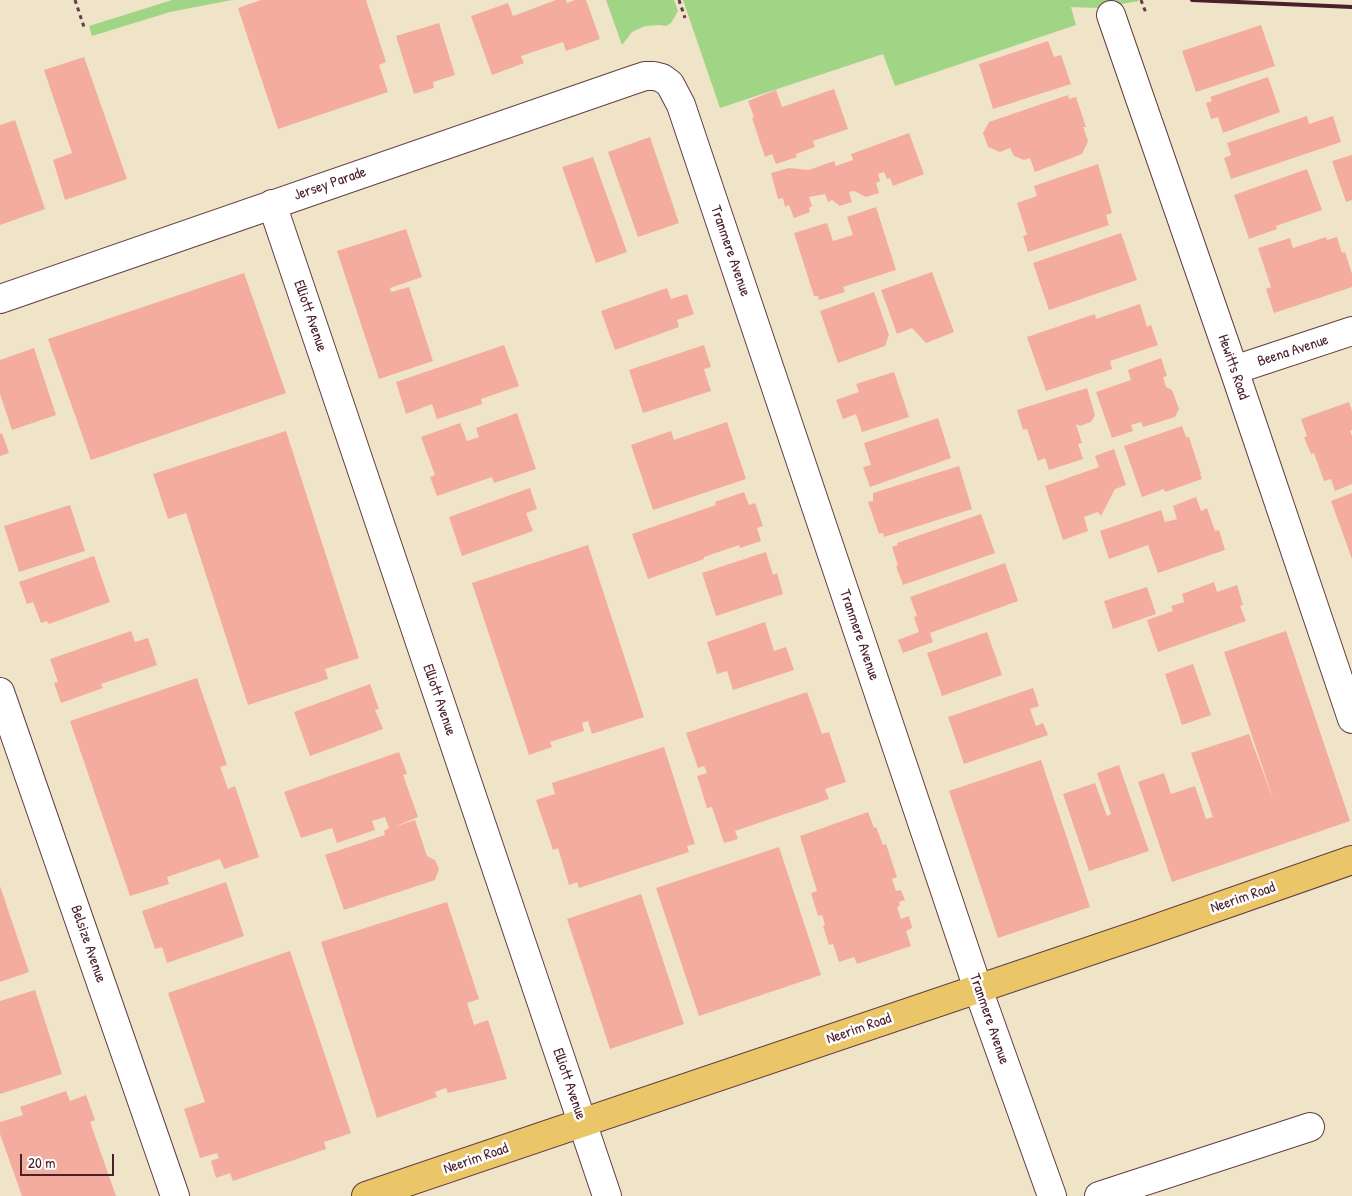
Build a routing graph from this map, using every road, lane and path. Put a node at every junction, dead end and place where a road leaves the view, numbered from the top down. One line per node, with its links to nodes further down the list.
1 (75, 0): 7 (path)
2 (679, 0): 6 (path)
3 (1142, 0): 4 (path)
4 (1146, 13)
5 (1111, 15): 12 (street, Hewitts Road)
6 (685, 18)
7 (84, 27)
8 (662, 78): 9 (street, Jersey Parade); 16 (street, Tranmere Avenue)
9 (272, 204): 10 (street, Jersey Parade); 17 (street, Elliott Avenue)
10 (0, 299)
11 (1352, 331): 12 (street, Beena Avenue)
12 (1234, 370): 14 (street, Hewitts Road)
13 (0, 692): 19 (street, Belsize Avenue)
14 (1352, 719)
15 (1352, 860): 16 (main road, Neerim Road)
16 (978, 989): 17 (main road, Neerim Road); 22 (street, Tranmere Avenue)
17 (582, 1123): 20 (main road, Neerim Road); 21 (street, Elliott Avenue)
18 (1310, 1128): 23 (street)
19 (175, 1196)
20 (366, 1196)
21 (607, 1196)
22 (1052, 1196)
23 (1099, 1196)

